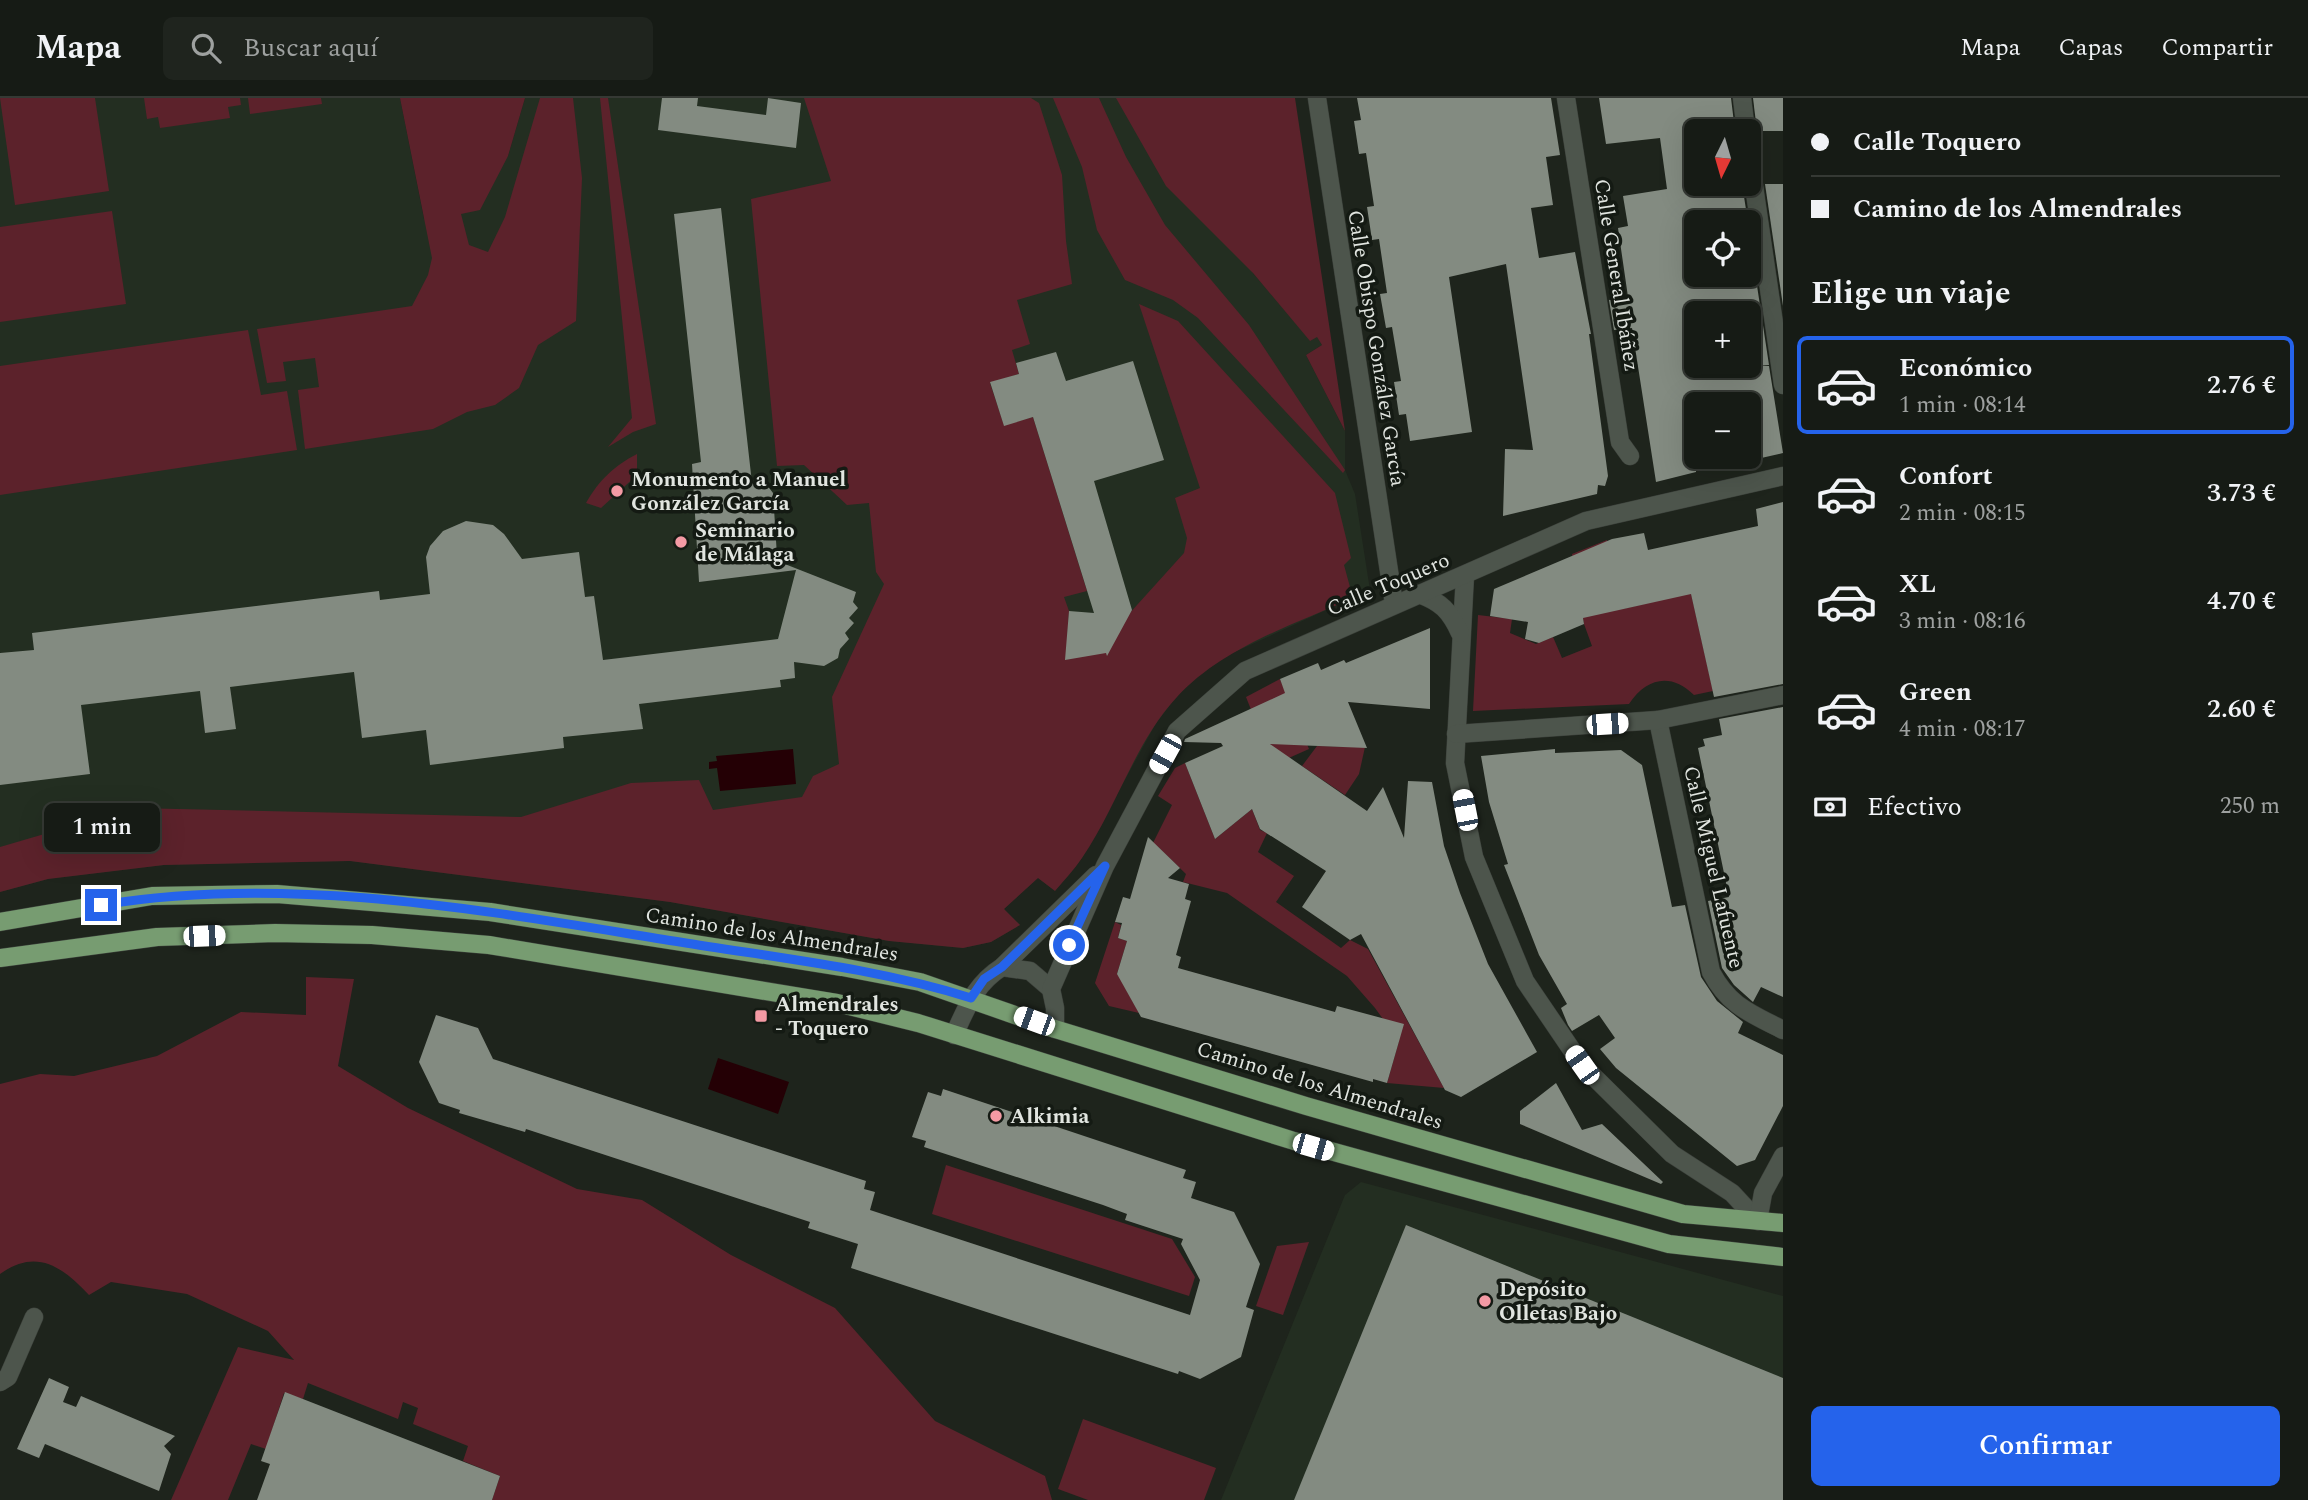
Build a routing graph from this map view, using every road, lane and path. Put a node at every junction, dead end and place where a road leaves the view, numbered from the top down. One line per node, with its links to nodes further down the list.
1 (1317, 98): 11 (street, Calle Obispo González García)
2 (1566, 98): 7 (street, Calle General Ibáñez)
3 (1741, 98): 4 (street)
4 (1744, 119)
5 (1755, 196): 6 (street)
6 (1783, 385)
7 (1630, 456)
8 (1783, 477): 9 (street, Calle Toquero)
9 (1465, 575): 10 (street, Calle Toquero); 12 (street)
10 (1419, 594): 11 (street, Calle Toquero); 12 (street)
11 (1394, 604): 16 (street, Calle Toquero)
12 (1460, 634): 15 (street)
13 (1783, 695): 14 (street)
14 (1658, 720): 15 (street); 23 (street, Calle Miguel Lafuente)
15 (1456, 734): 26 (street)
16 (1105, 866): 19 (street, Calle Toquero); 20 (street, Calle Toquero)
17 (0, 922): 21 (main road, Camino de los Almendrales)
18 (0, 958): 24 (main road)
19 (1002, 967): 20 (street); 21 (street, Calle Toquero)
20 (1051, 989): 22 (street)
21 (971, 998): 22 (main road, Camino de los Almendrales); 24 (street, Calle Toquero)
22 (1055, 1029): 26 (main road, Camino de los Almendrales)
23 (1783, 1030)
24 (954, 1035): 28 (main road)
25 (1783, 1156): 26 (street)
26 (1758, 1221): 27 (main road, Camino de los Almendrales)
27 (1783, 1223)
28 (1783, 1257)
29 (34, 1317): 30 (street)
30 (0, 1382)

